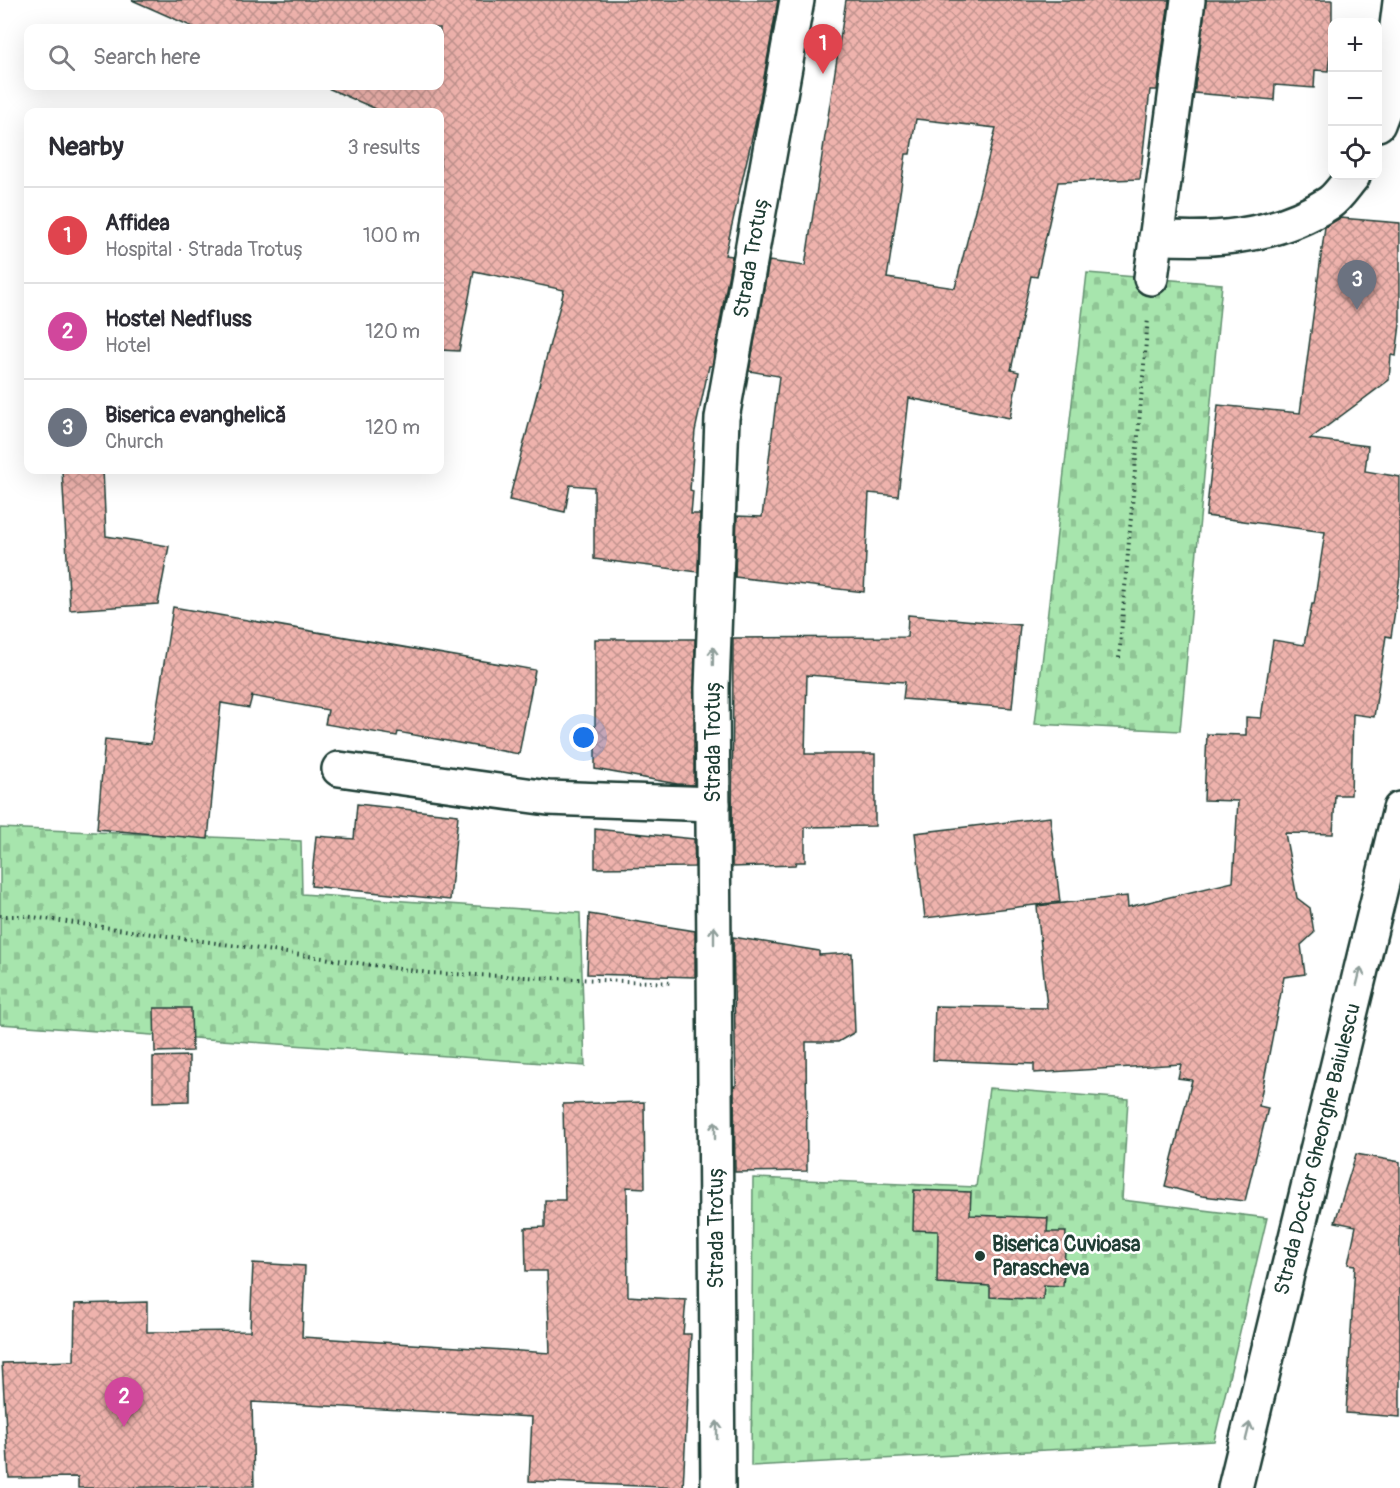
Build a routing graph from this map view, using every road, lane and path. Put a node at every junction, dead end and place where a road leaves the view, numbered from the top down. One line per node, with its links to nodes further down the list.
1 (797, 0): 10 (street, Strada Trotuș, one-way to 1)
2 (1188, 0): 6 (street)
3 (1400, 2): 4 (street)
4 (1382, 112)
5 (1350, 180): 6 (street)
6 (1156, 237): 7 (street)
7 (1151, 278): 8 (path)
8 (1119, 658)
9 (339, 770): 10 (street)
10 (713, 804): 13 (street, Strada Trotuș, one-way to 10)
11 (1400, 810): 15 (street, Strada Doctor Gheorghe Baiulescu, one-way to 11)
12 (0, 916): 13 (path)
13 (714, 985): 14 (street, Strada Trotuș, one-way to 13)
14 (718, 1488)
15 (1235, 1488)

